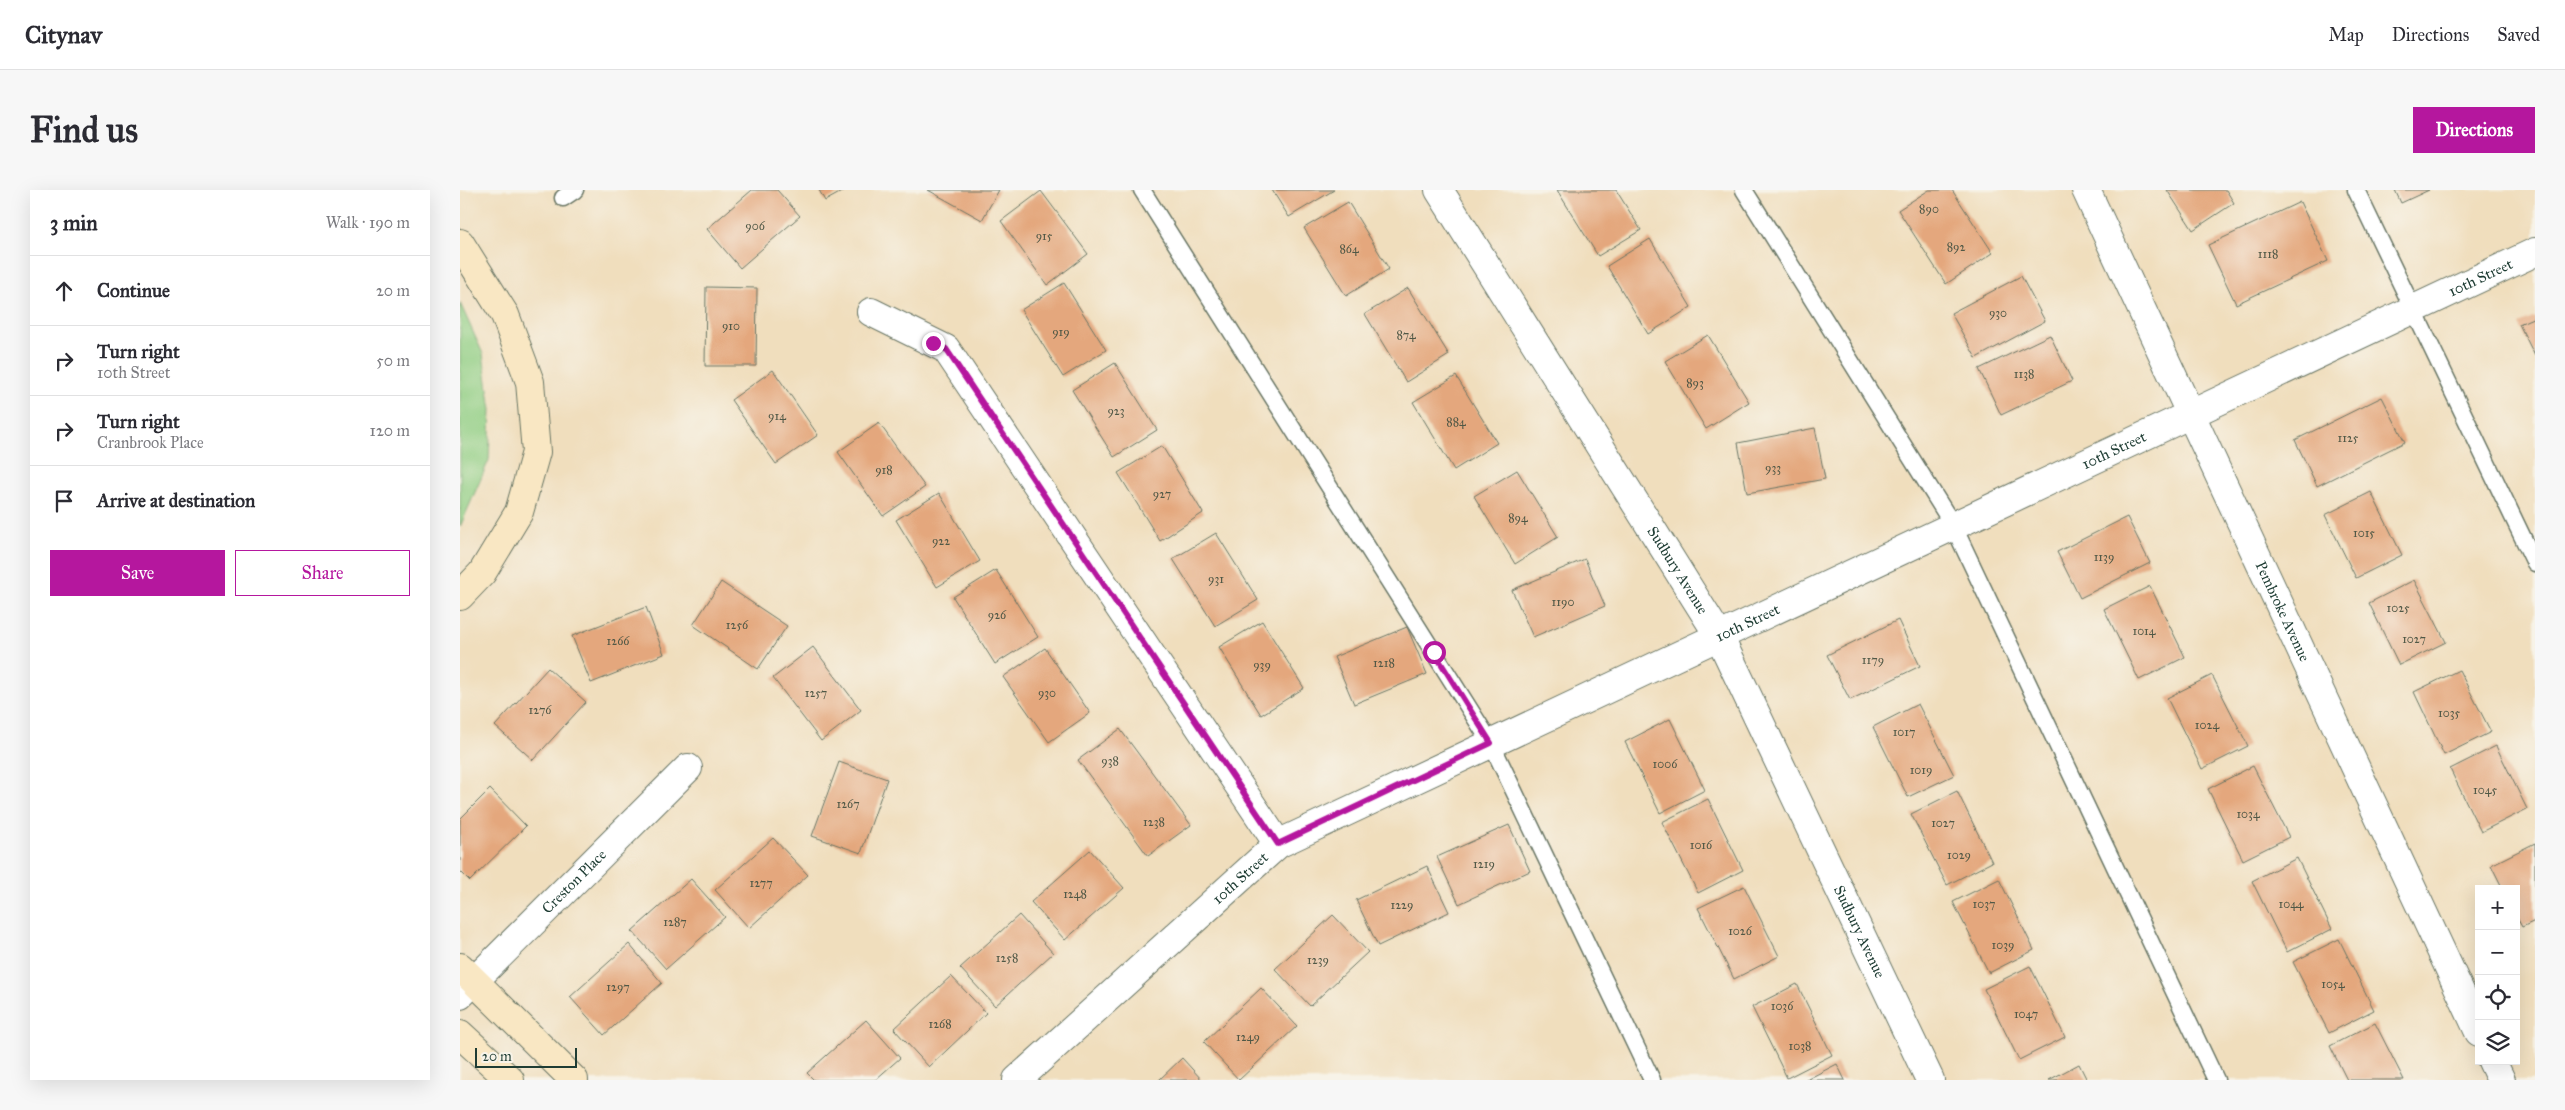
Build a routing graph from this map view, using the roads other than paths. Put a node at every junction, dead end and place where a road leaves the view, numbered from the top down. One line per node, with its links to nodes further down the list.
1 (1142, 190): 15 (lane)
2 (1439, 190): 14 (street, Sudbury Avenue)
3 (1744, 190): 11 (lane)
4 (2086, 190): 10 (street, Pembroke Avenue)
5 (2356, 190): 8 (lane)
6 (2535, 252): 8 (street, 10th Street)
7 (463, 253): 13 (main road)
8 (2414, 308): 10 (street, 10th Street); 12 (lane)
9 (871, 312): 17 (street)
10 (2192, 413): 11 (street, 10th Street); 19 (street, Pembroke Avenue)
11 (1953, 526): 14 (street, 10th Street); 27 (lane)
12 (2535, 563)
13 (460, 596)
14 (1719, 636): 15 (street, 10th Street); 26 (street, Sudbury Avenue)
15 (1491, 743): 17 (street, 10th Street); 25 (lane)
16 (688, 768): 18 (street, Creston Place)
17 (1278, 844): 24 (street, 10th Street)
18 (464, 981): 23 (main road)
19 (2475, 1023)
20 (460, 1034): 22 (main road)
21 (2494, 1065): 28 (street)
22 (510, 1080)
23 (574, 1080)
24 (1017, 1080)
25 (1652, 1080)
26 (1930, 1080)
27 (2216, 1080)
28 (2501, 1080)

